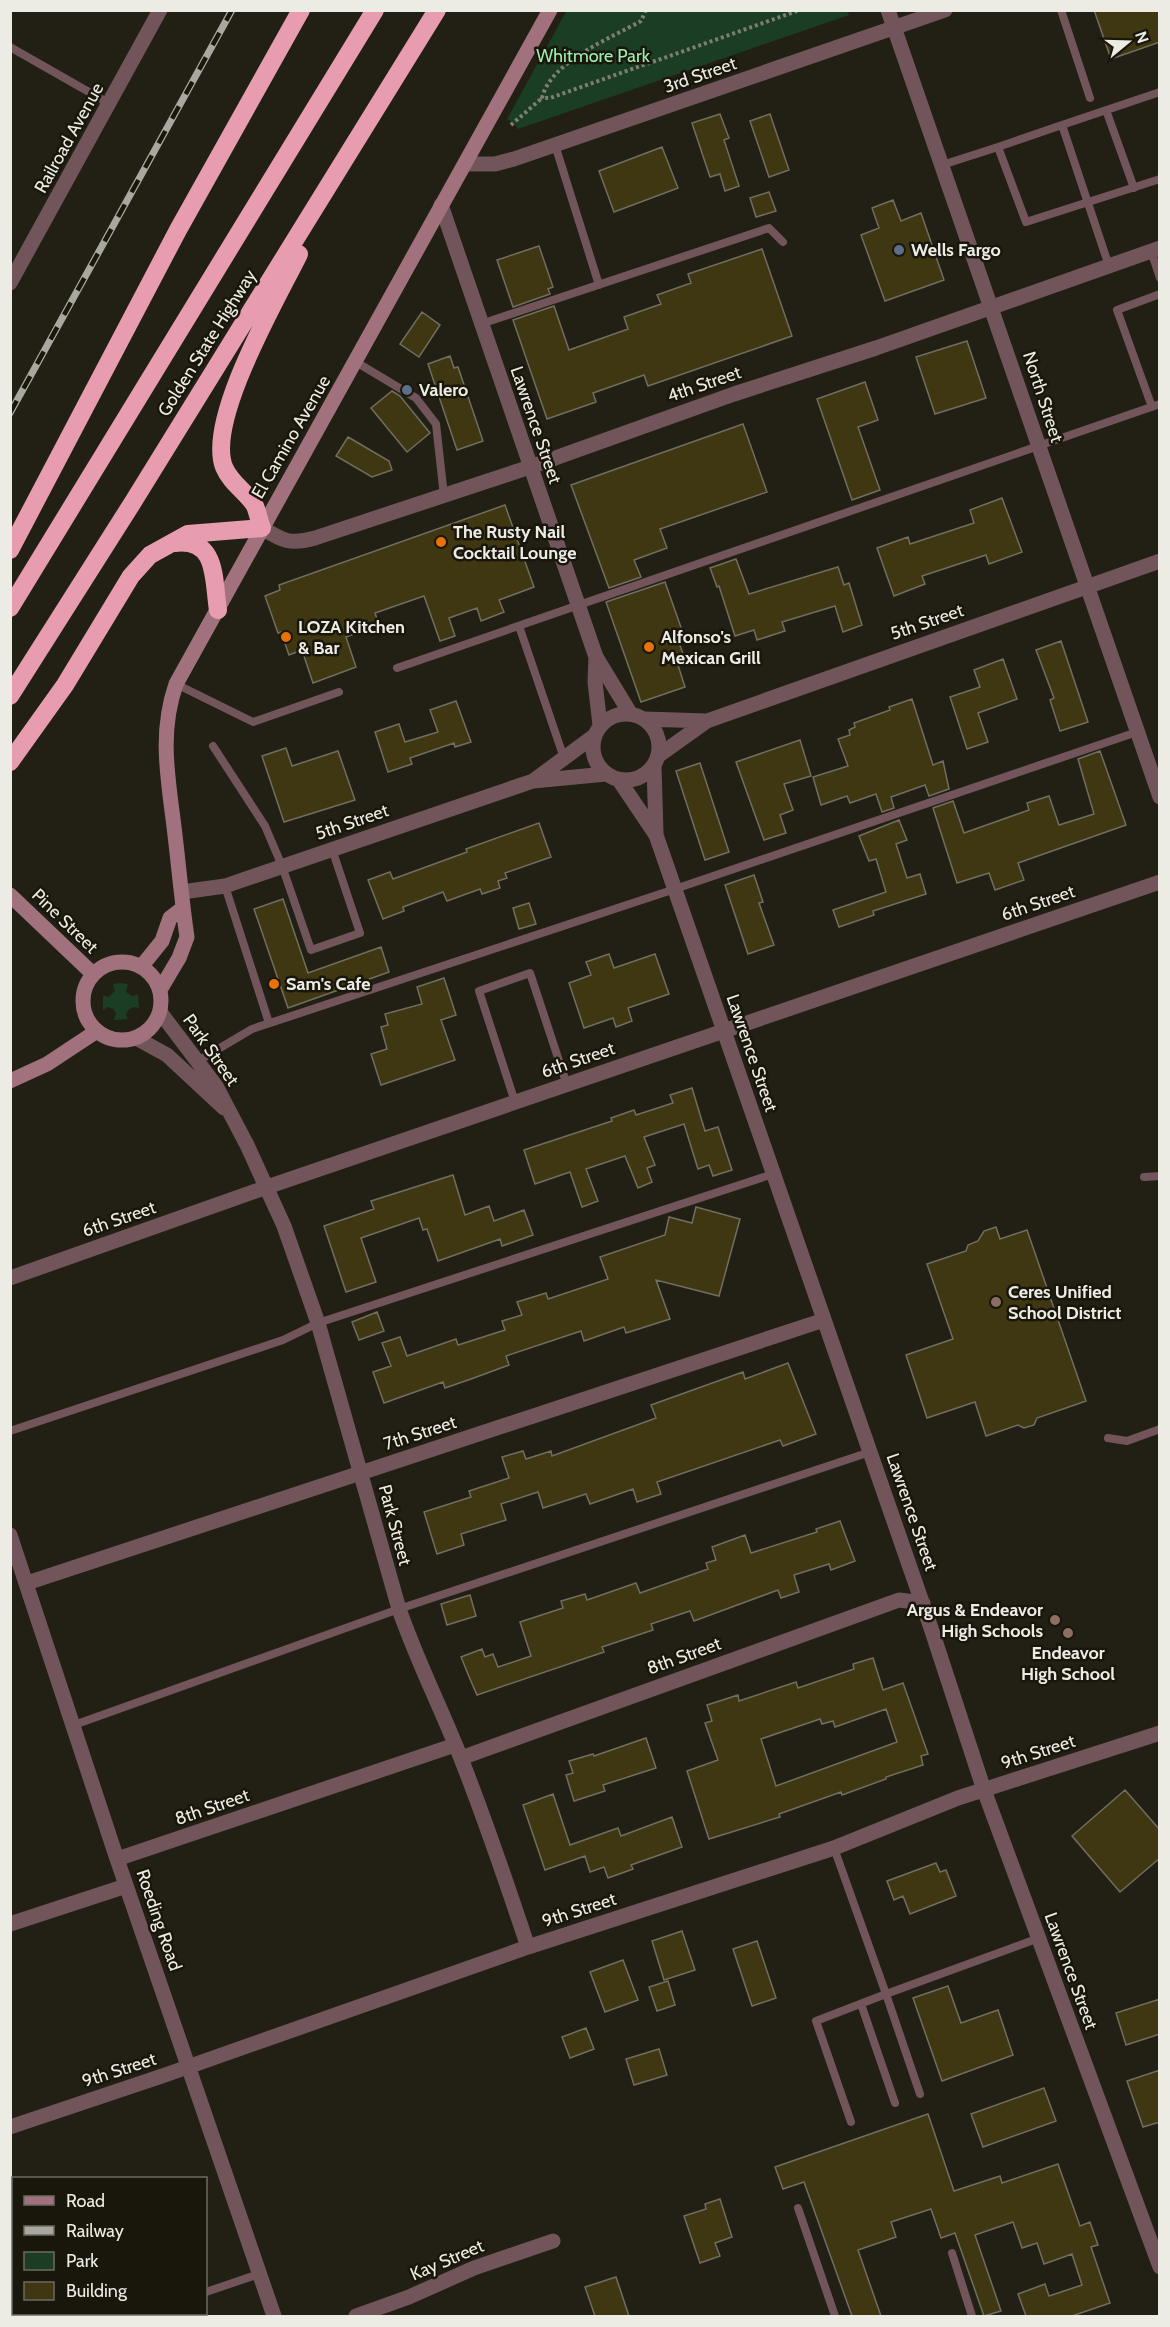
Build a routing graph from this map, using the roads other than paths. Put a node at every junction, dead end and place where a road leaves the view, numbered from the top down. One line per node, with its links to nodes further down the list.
1 (160, 10): 13 (street, Railroad Avenue)
2 (301, 10): 41 (highway)
3 (375, 10): 45 (highway, Golden State Highway)
4 (437, 10): 18 (highway, Golden State Highway)
5 (550, 10): 19 (street, El Camino Avenue)
6 (888, 10): 9 (street, North Street)
7 (945, 10): 9 (street, 3rd Street)
8 (1061, 10): 12 (lane)
9 (894, 29): 16 (street, 3rd Street); 20 (street, North Street)
10 (10, 47): 13 (lane)
11 (1159, 94): 14 (lane)
12 (1090, 98)
13 (110, 104): 29 (street, Railroad Avenue)
14 (1106, 110): 15 (lane); 22 (lane)
15 (1062, 125): 17 (lane); 23 (lane)
16 (555, 146): 19 (street, 3rd Street); 30 (lane)
17 (998, 147): 20 (lane); 23 (lane)
18 (345, 160): 39 (highway); 52 (highway, Golden State Highway)
19 (466, 165): 24 (street, El Camino Avenue)
20 (942, 165): 32 (street, North Street)
21 (1160, 179): 22 (lane)
22 (1134, 188): 23 (lane)
23 (1088, 203): 27 (lane)
24 (441, 205): 33 (street, Lawrence Street); 34 (street, El Camino Avenue)
25 (783, 242): 30 (lane)
26 (1155, 249): 27 (street, 4th Street); 28 (lane)
27 (1109, 266): 32 (street, 4th Street)
28 (1160, 278)
29 (10, 283)
30 (599, 285): 33 (lane)
31 (1160, 294): 35 (lane)
32 (992, 306): 36 (street, North Street); 37 (street, 4th Street)
33 (481, 324): 37 (street, Lawrence Street)
34 (356, 362): 38 (lane); 39 (street, El Camino Avenue)
35 (1156, 405): 36 (lane)
36 (1039, 446): 43 (street, North Street); 44 (lane)
37 (530, 468): 38 (street, 4th Street); 44 (street, Lawrence Street)
38 (444, 496): 39 (street, 4th Street)
39 (262, 528): 40 (highway); 46 (street, El Camino Avenue)
40 (167, 544): 46 (highway); 61 (highway)
41 (10, 550)
42 (1160, 561): 43 (street, 5th Street)
43 (1086, 587): 55 (street, 5th Street); 57 (street, North Street)
44 (578, 606): 47 (lane); 48 (street, Lawrence Street)
45 (10, 608)
46 (218, 610): 50 (street, El Camino Avenue)
47 (519, 626): 49 (lane); 59 (lane)
48 (596, 657): 53 (street, Lawrence Street); 56 (street, Lawrence Street)
49 (397, 668)
50 (176, 684): 51 (lane); 72 (street, El Camino Avenue)
51 (339, 692)
52 (10, 696)
53 (630, 713): 54 (street); 56 (street)
54 (645, 719): 55 (street, 5th Street); 60 (street)
55 (707, 721): 60 (street, 5th Street)
56 (597, 731): 59 (street, 5th Street); 62 (street)
57 (1137, 732): 64 (street, North Street); 70 (lane)
58 (213, 746): 67 (lane)
59 (564, 758): 63 (street, 5th Street)
60 (656, 761): 62 (street); 65 (street, Lawrence Street)
61 (10, 762)
62 (613, 777): 63 (street, 5th Street); 65 (street, Lawrence Street)
63 (532, 781): 66 (street, 5th Street)
64 (1160, 797)
65 (656, 836): 70 (street, Lawrence Street)
66 (332, 849): 67 (street, 5th Street); 67 (lane)
67 (282, 866): 69 (street, 5th Street)
68 (1160, 882): 79 (street, 6th Street)
69 (225, 886): 72 (street, 5th Street); 77 (lane)
70 (675, 889): 77 (lane); 79 (street, Lawrence Street)
71 (10, 895): 74 (street, Pine Street)
72 (182, 900): 73 (street); 75 (street, El Camino Avenue)
73 (141, 967): 74 (street); 75 (street)
74 (93, 974): 78 (street)
75 (160, 990): 76 (street)
76 (160, 1012): 80 (street); 81 (street, Park Street)
77 (269, 1023): 81 (lane)
78 (97, 1031): 80 (street); 82 (street)
79 (724, 1031): 83 (street, 6th Street); 86 (street, Lawrence Street)
80 (136, 1038): 85 (street, Park Street)
81 (198, 1061): 85 (street, Park Street)
82 (10, 1081)
83 (567, 1084): 84 (street, 6th Street); 84 (lane)
84 (515, 1102): 89 (street, 6th Street)
85 (228, 1112): 89 (street, Park Street)
86 (773, 1174): 91 (street, Lawrence Street); 92 (lane)
87 (1160, 1176): 88 (lane)
88 (1144, 1177)
89 (267, 1187): 90 (street, 6th Street); 92 (street, Park Street)
90 (10, 1278)
91 (824, 1320): 96 (street, Lawrence Street); 97 (street, 7th Street)
92 (318, 1323): 94 (lane); 97 (street, Park Street)
93 (1160, 1429): 95 (lane)
94 (10, 1431)
95 (1108, 1438)
96 (870, 1452): 100 (street, Lawrence Street); 101 (lane)
97 (360, 1473): 99 (street, 7th Street); 101 (street, Park Street)
98 (10, 1535): 99 (street, Roeding Road)
99 (27, 1583): 102 (street, Roeding Road)
100 (922, 1603): 104 (street, 8th Street); 105 (street, Lawrence Street)
101 (399, 1609): 102 (lane); 104 (street, Park Street)
102 (74, 1725): 107 (street, Roeding Road)
103 (1160, 1733): 105 (street, 9th Street)
104 (458, 1751): 107 (street, 8th Street); 111 (street, Park Street)
105 (984, 1790): 106 (street, 9th Street); 110 (street, Lawrence Street)
106 (834, 1848): 111 (street, 9th Street); 112 (lane)
107 (117, 1859): 108 (street, Roeding Road)
108 (126, 1886): 109 (street); 114 (street, Roeding Road)
109 (10, 1924)
110 (1039, 1938): 112 (lane); 122 (street, Lawrence Street)
111 (528, 1947): 114 (street, 9th Street)
112 (886, 1994): 113 (lane); 115 (lane)
113 (861, 2004): 116 (lane); 117 (lane)
114 (189, 2067): 118 (street, 9th Street); 123 (street, Roeding Road)
115 (920, 2094)
116 (895, 2103)
117 (851, 2122)
118 (10, 2127)
119 (798, 2208): 127 (lane)
120 (553, 2241): 126 (street, Kay Street)
121 (952, 2253): 128 (lane)
122 (1160, 2266)
123 (259, 2274): 124 (lane); 125 (street, Roeding Road)
124 (207, 2292)
125 (274, 2316)
126 (356, 2316)
127 (835, 2316)
128 (972, 2316)

